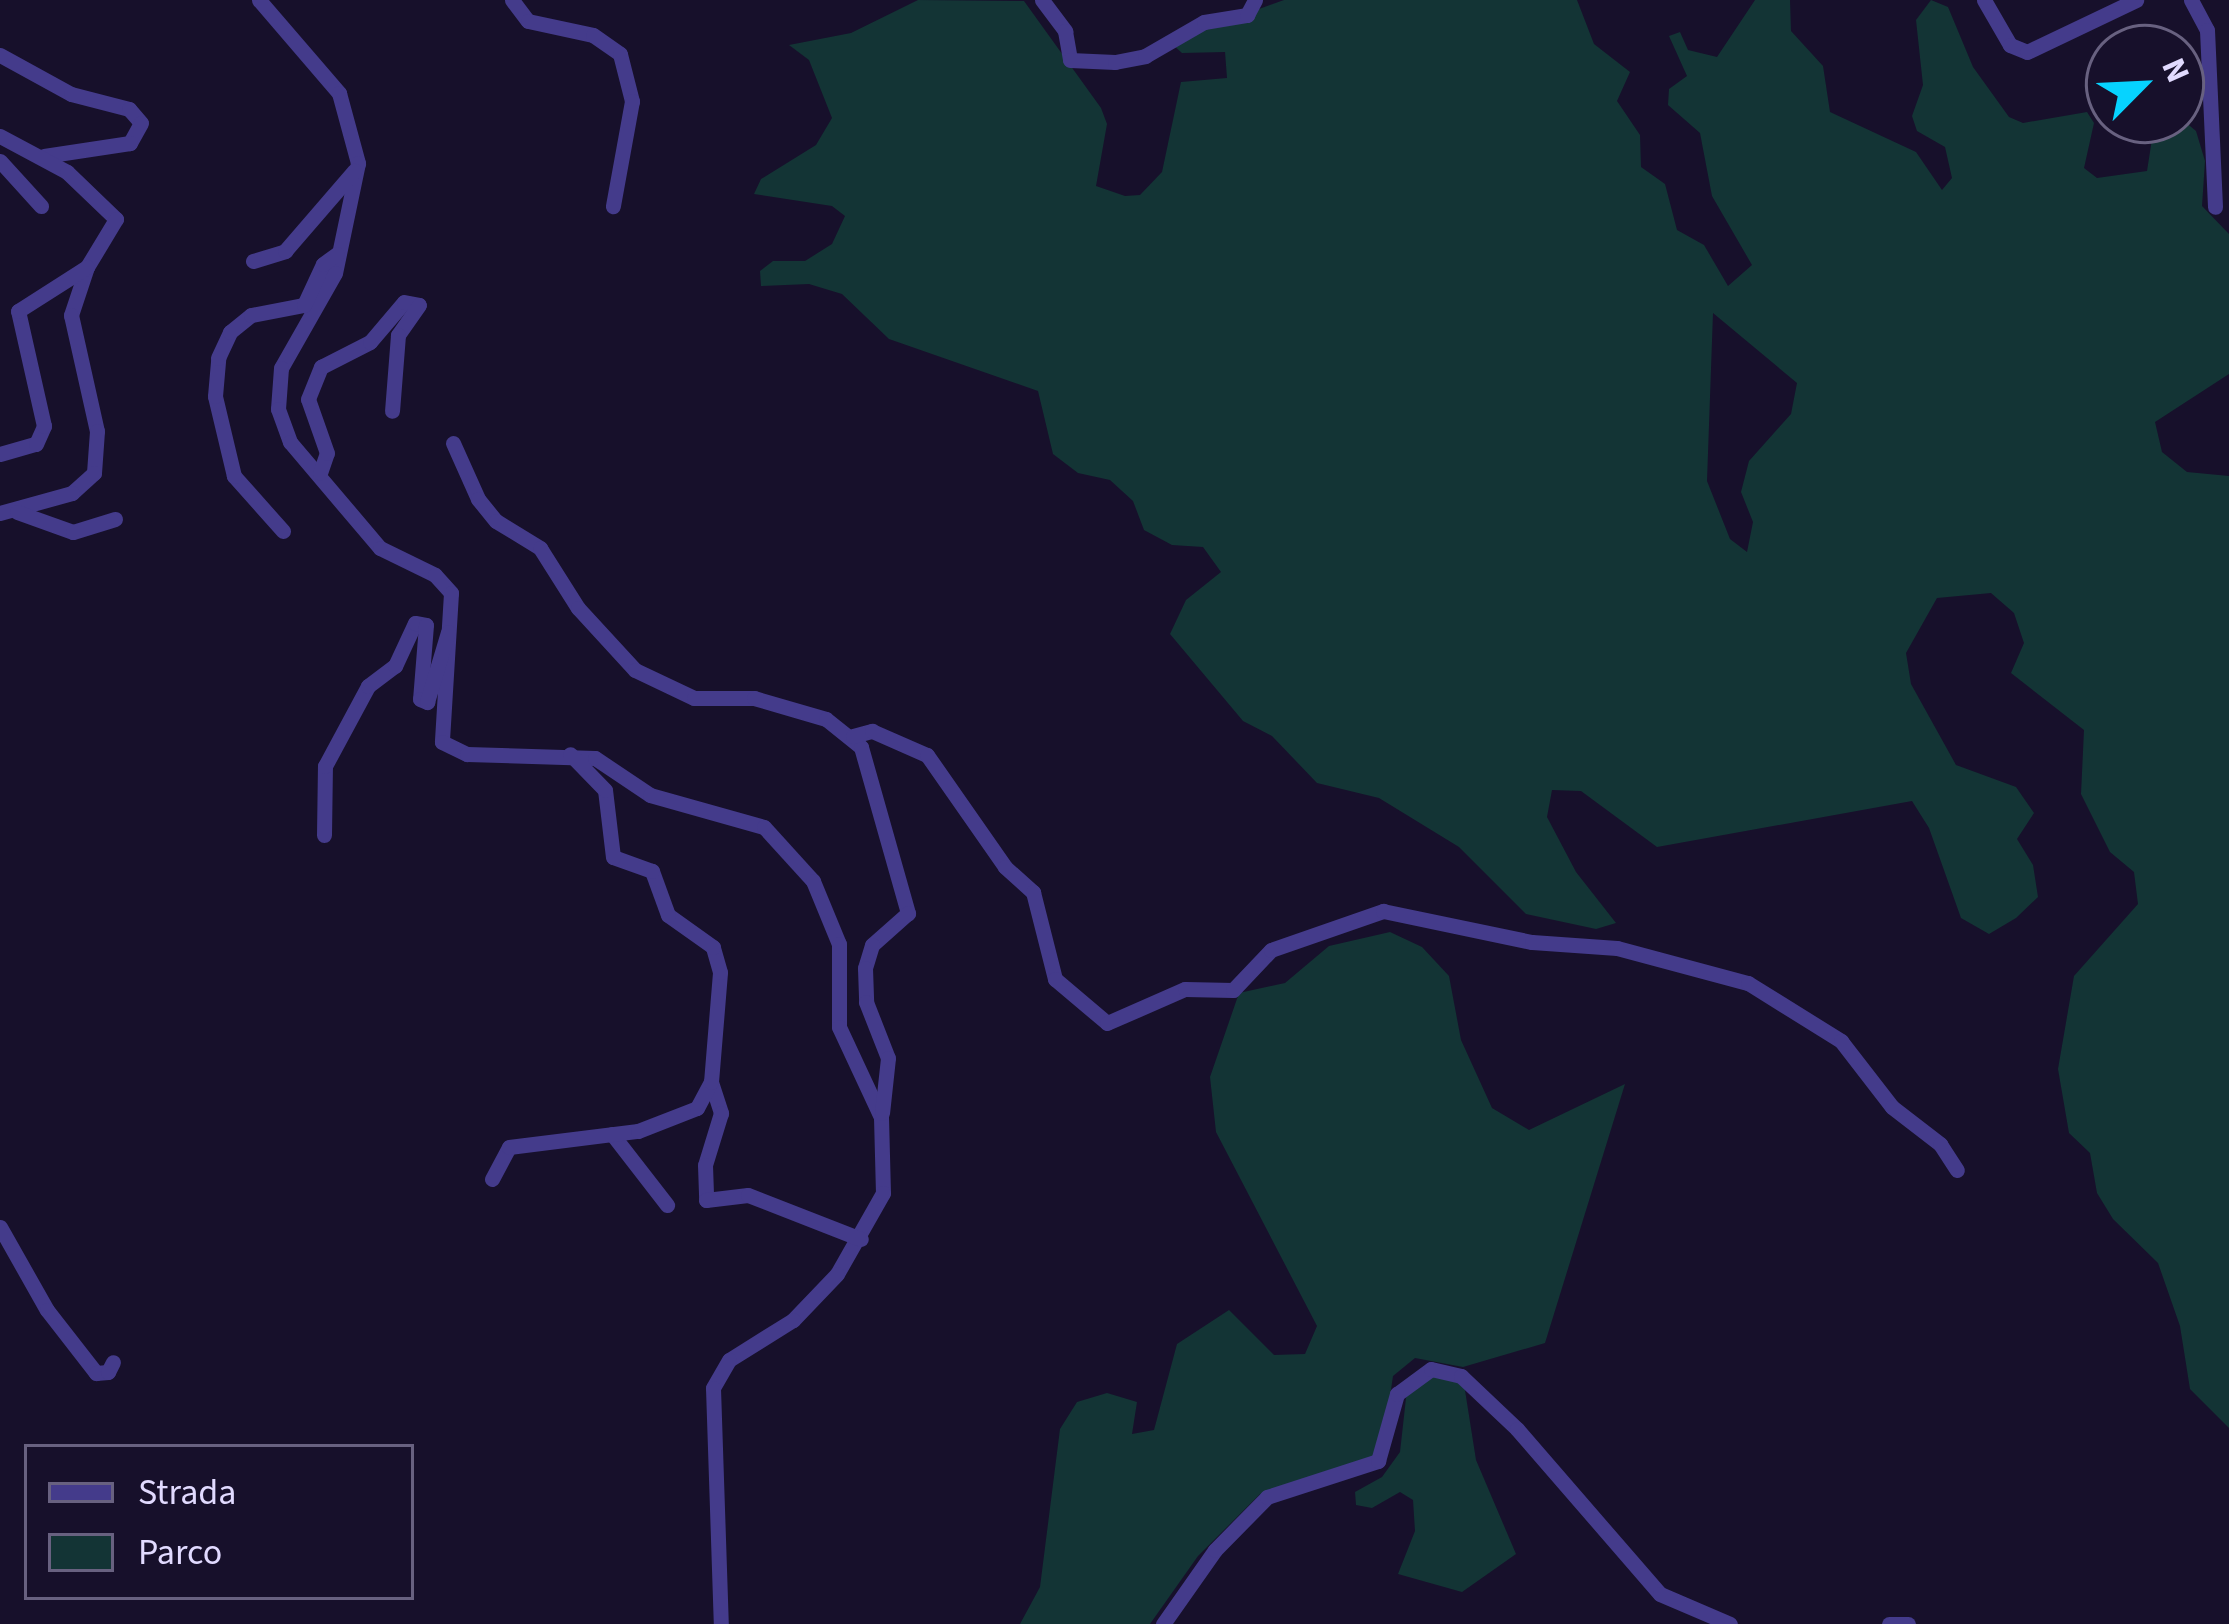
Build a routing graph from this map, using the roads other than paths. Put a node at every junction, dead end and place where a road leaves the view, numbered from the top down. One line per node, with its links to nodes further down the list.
1 (259, 0): 12 (street)
2 (512, 0): 14 (street)
3 (1042, 0): 4 (street)
4 (1255, 0)
5 (1984, 0): 6 (street)
6 (2136, 0)
7 (2192, 0): 15 (street)
8 (0, 55): 10 (street)
9 (0, 136): 10 (street)
10 (40, 155): 18 (street)
11 (0, 161): 13 (street)
12 (358, 163): 16 (street); 17 (street)
13 (41, 206)
14 (613, 206)
15 (2215, 207)
16 (338, 254): 22 (street); 25 (street)
17 (253, 261)
18 (87, 267): 21 (street); 23 (street)
19 (392, 411): 22 (street)
20 (453, 443): 27 (street)
21 (0, 454)
22 (320, 473): 26 (street)
23 (7, 512): 24 (street)
24 (115, 519)
25 (283, 531)
26 (454, 612): 28 (street); 29 (street)
27 (854, 736): 31 (street); 33 (street)
28 (570, 754): 30 (street); 31 (street)
29 (324, 835)
30 (711, 1082): 32 (street); 37 (street)
31 (881, 1118): 37 (street)
32 (612, 1134): 34 (street); 35 (street)
33 (1957, 1170)
34 (492, 1179)
35 (667, 1205)
36 (0, 1227): 38 (street)
37 (861, 1238): 39 (street)
38 (113, 1362)
39 (722, 1624)
40 (1162, 1624): 41 (street)
41 (1730, 1624)
42 (1889, 1624): 43 (street)
43 (1908, 1624)

